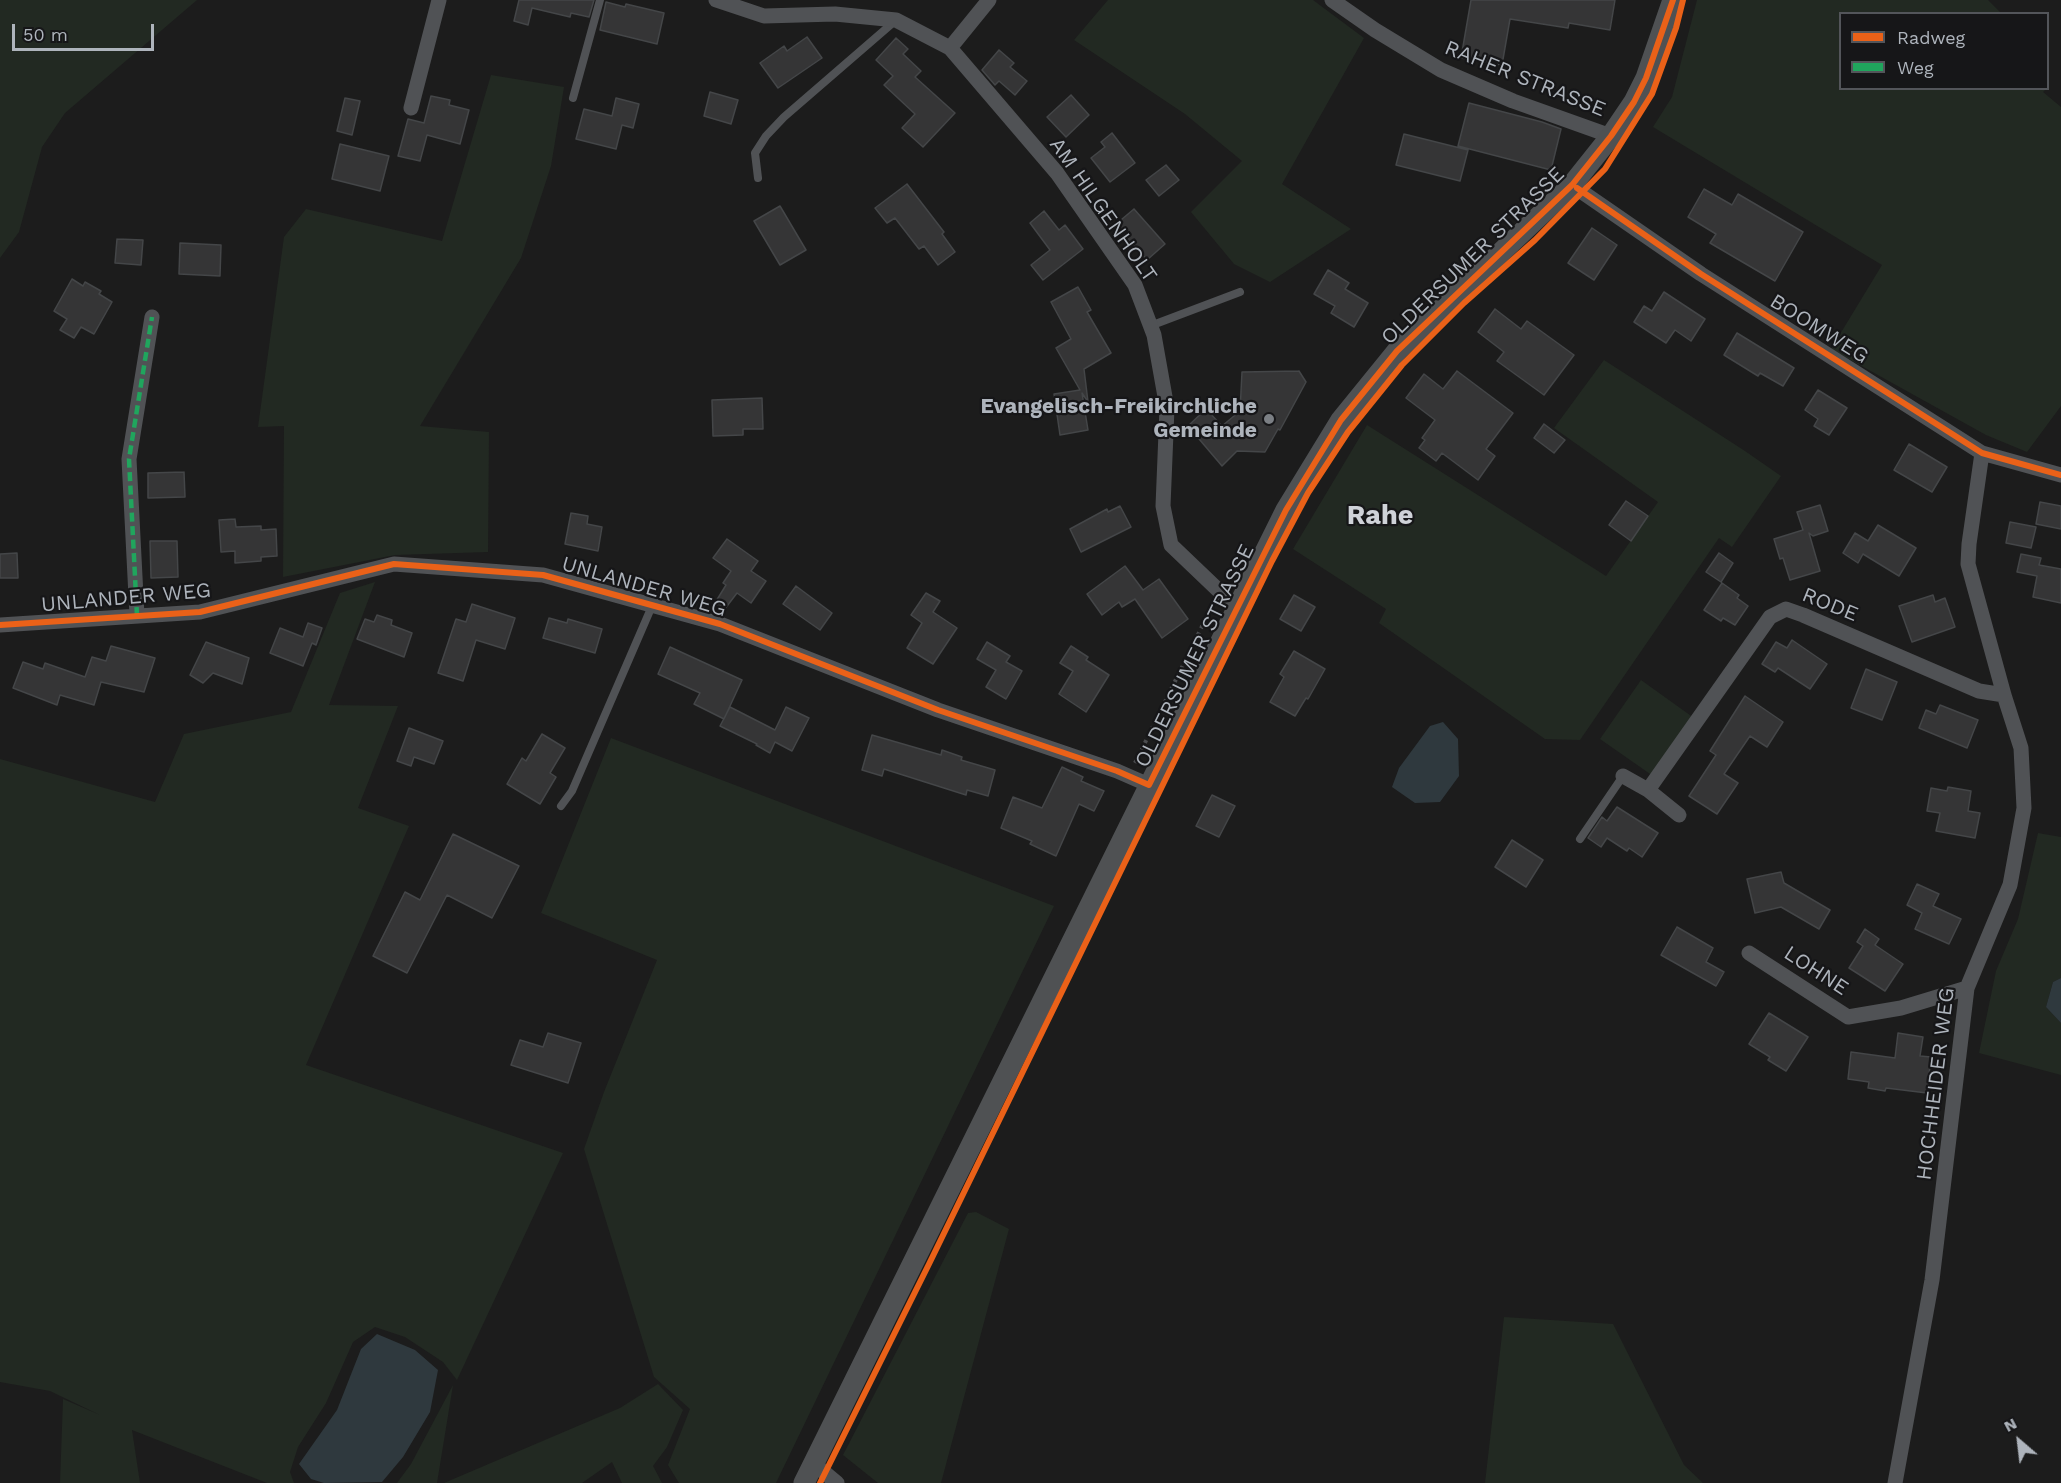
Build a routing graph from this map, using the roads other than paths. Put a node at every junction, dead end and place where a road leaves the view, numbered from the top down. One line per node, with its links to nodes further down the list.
1 (439, 0): 10 (street)
2 (600, 0): 9 (lane)
3 (716, 0): 7 (street)
4 (989, 0): 8 (street)
5 (1332, 0): 11 (street, RAHER STRASSE)
6 (1673, 0): 11 (main road, OLDERSUMER STRASSE)
7 (896, 20): 8 (street); 12 (lane)
8 (950, 48): 16 (street, AM HILGENHOLT)
9 (573, 98)
10 (411, 108)
11 (1611, 136): 13 (main road, OLDERSUMER STRASSE)
12 (758, 178)
13 (1572, 184): 17 (street, BOOMWEG); 20 (main road, OLDERSUMER STRASSE)
14 (1240, 292): 16 (lane)
15 (152, 317): 21 (street)
16 (1150, 326): 20 (street, AM HILGENHOLT)
17 (1982, 453): 18 (street, BOOMWEG); 23 (street, HOCHHEIDER WEG)
18 (2061, 475)
19 (652, 606): 21 (street, UNLANDER WEG); 25 (street, UNLANDER WEG); 27 (lane)
20 (1237, 608): 25 (main road, OLDERSUMER STRASSE)
21 (137, 616): 22 (street, UNLANDER WEG)
22 (0, 625)
23 (2004, 695): 26 (street, RODE); 31 (street, HOCHHEIDER WEG)
24 (1623, 776): 26 (street); 29 (lane)
25 (1149, 785): 32 (main road, OLDERSUMER STRASSE)
26 (1648, 790): 28 (street)
27 (561, 806)
28 (1679, 815)
29 (1580, 839)
30 (1749, 952): 31 (street, LOHNE)
31 (1967, 988): 35 (street, HOCHHEIDER WEG)
32 (813, 1463): 33 (main road, OLDERSUMER STRASSE); 34 (street)
33 (804, 1483)
34 (837, 1483)
35 (1895, 1483)

